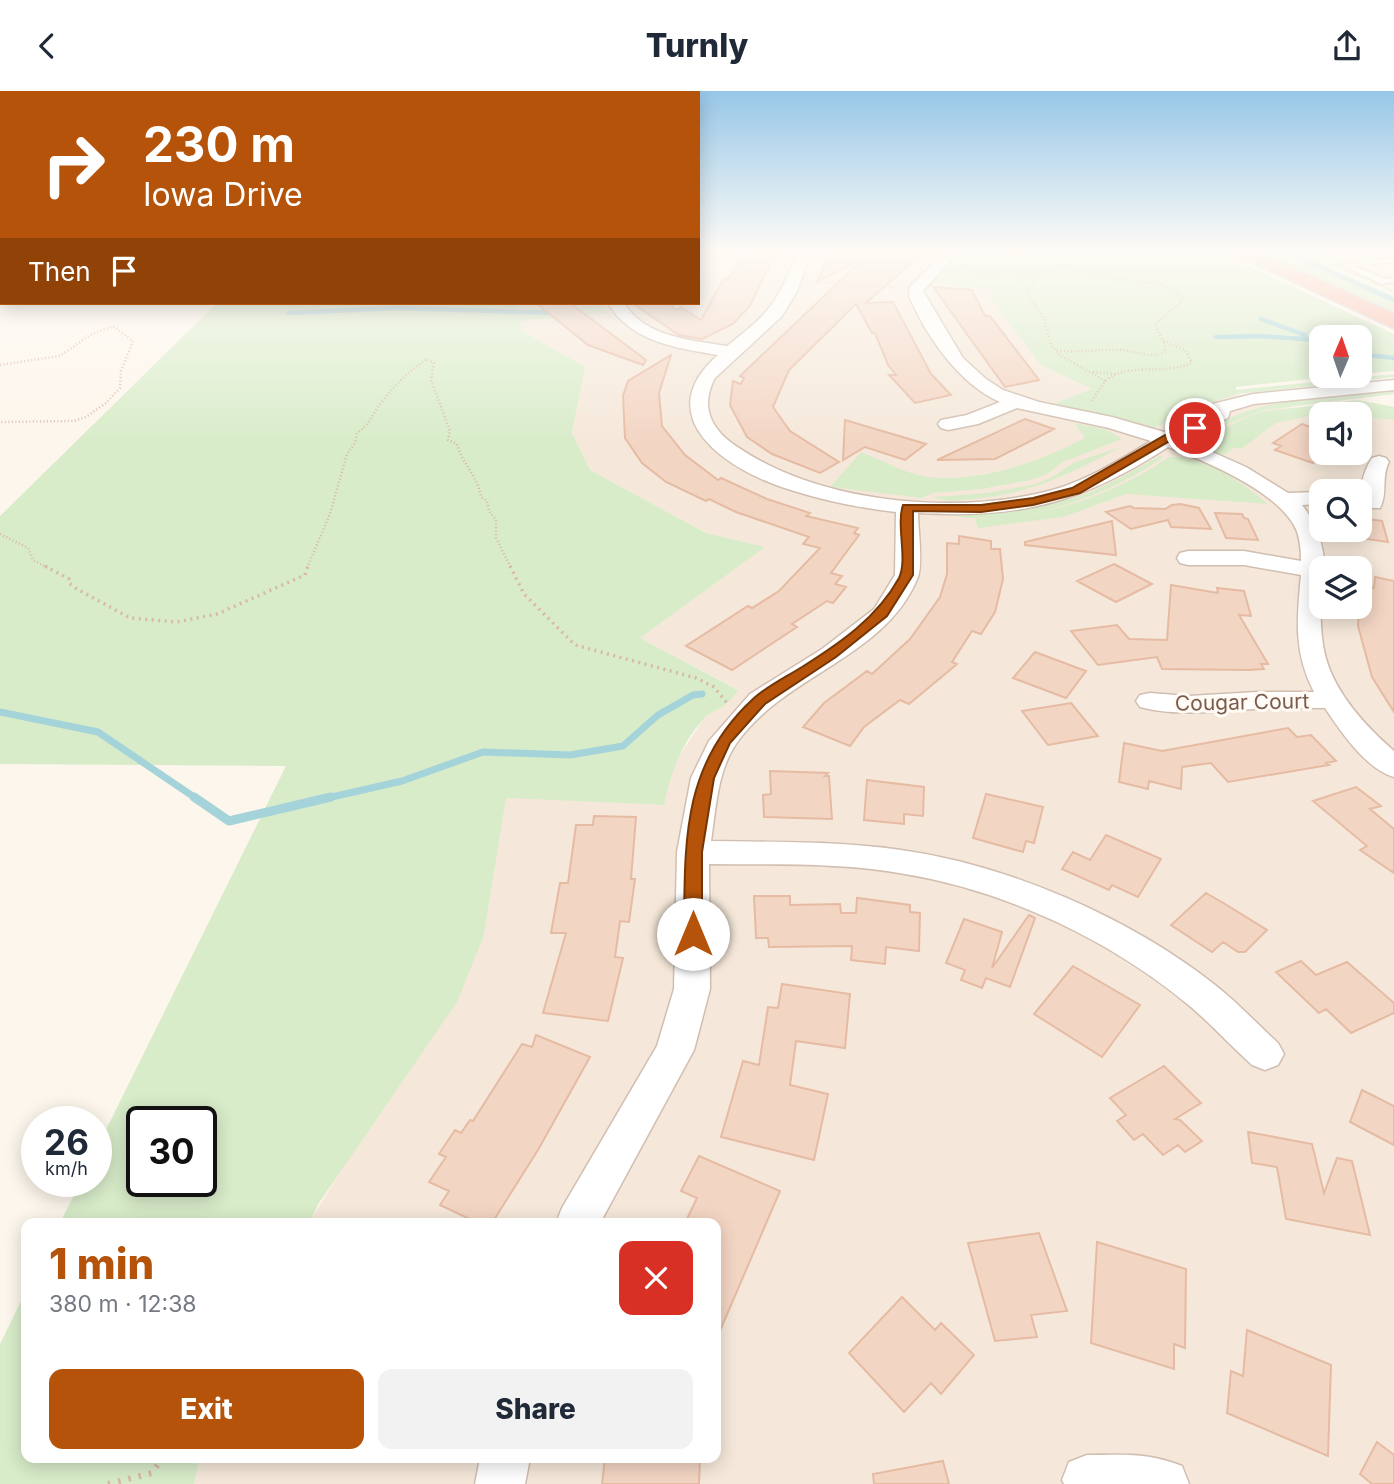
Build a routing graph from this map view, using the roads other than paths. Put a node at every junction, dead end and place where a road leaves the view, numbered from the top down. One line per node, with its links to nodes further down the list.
1 (623, 315): 4 (street)
2 (775, 315): 4 (street)
3 (929, 315): 6 (street)
4 (732, 352): 14 (street)
5 (1394, 385): 8 (street)
6 (1018, 401): 7 (street); 8 (street)
7 (948, 424)
8 (1168, 438): 12 (street); 14 (street)
9 (1379, 462): 10 (street)
10 (1372, 479)
11 (1309, 499): 12 (street)
12 (1284, 500): 16 (street)
13 (1372, 503): 15 (street)
14 (907, 507): 23 (street)
15 (1394, 507)
16 (1314, 556)
17 (1188, 558): 18 (street)
18 (1309, 569)
19 (1309, 618): 20 (street)
20 (1335, 700): 21 (street, Cougar Court); 22 (street)
21 (1150, 701)
22 (1394, 767)
23 (693, 852): 24 (street); 25 (street)
24 (1265, 1054)
25 (580, 1218)
26 (504, 1463): 28 (street)
27 (1087, 1480): 29 (street)
28 (500, 1484)
29 (1164, 1484)

